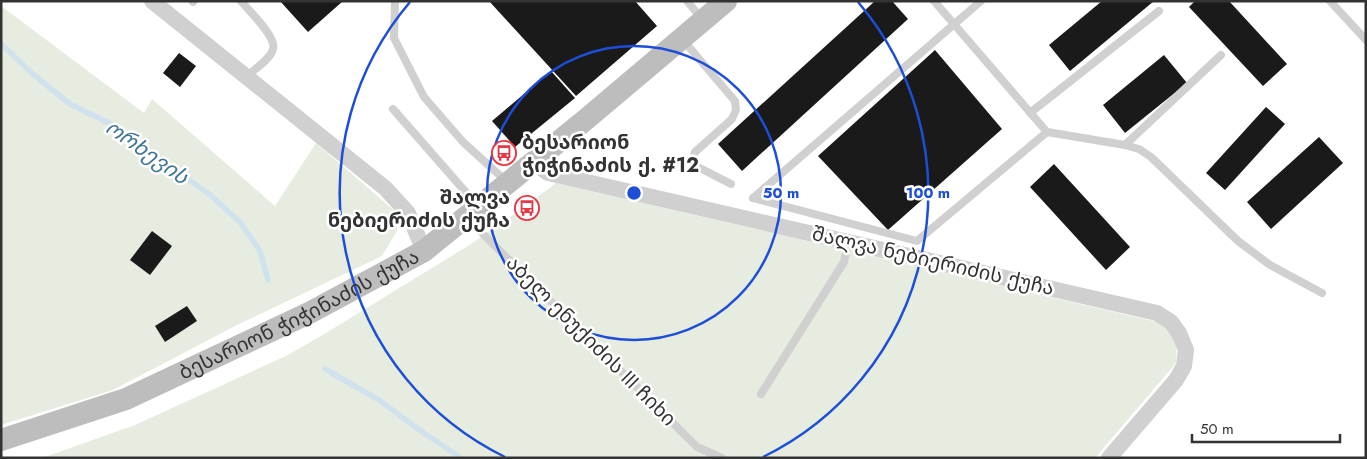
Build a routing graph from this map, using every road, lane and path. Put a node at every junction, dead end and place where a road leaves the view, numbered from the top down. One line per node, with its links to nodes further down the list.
1 (152, 1): 15 (street)
2 (241, 1): 15 (lane)
3 (395, 1): 21 (lane)
4 (687, 1): 10 (lane)
5 (726, 1): 10 (street, ბესარიონ ჭიჭინაძის ქუჩა)
6 (934, 1): 11 (lane)
7 (980, 1): 11 (lane)
8 (1330, 1): 13 (lane)
9 (1160, 11): 17 (lane)
10 (704, 20): 12 (street, ბესარიონ ჭიჭინაძის ქუჩა)
11 (954, 24): 17 (lane); 18 (lane)
12 (681, 39): 20 (street, ბესარიონ ჭიჭინაძის ქუჩა); 22 (lane)
13 (1366, 40)
14 (1221, 55): 19 (lane)
15 (246, 77): 25 (street)
16 (393, 109): 23 (lane, აბელ ენუქიძის III ჩიხი)
17 (1030, 113): 18 (lane)
18 (1047, 132): 19 (lane)
19 (1125, 145): 26 (lane)
20 (533, 162): 21 (street, ბესარიონ ჭიჭინაძის ქუჩა); 24 (street, შალვა ნებიერიძის ქუჩა)
21 (508, 183): 23 (street, ბესარიონ ჭიჭინაძის ქუჩა)
22 (731, 184)
23 (472, 211): 25 (street, ბესარიონ ჭიჭინაძის ქუჩა); 29 (lane, აბელ ენუქიძის III ჩიხი)
24 (848, 242): 27 (lane); 30 (street, შალვა ნებიერიძის ქუჩა)
25 (424, 251): 28 (street, ბესარიონ ჭიჭინაძის ქუჩა)
26 (1322, 293)
27 (761, 394)
28 (1, 440)
29 (722, 458)
30 (1109, 458)

